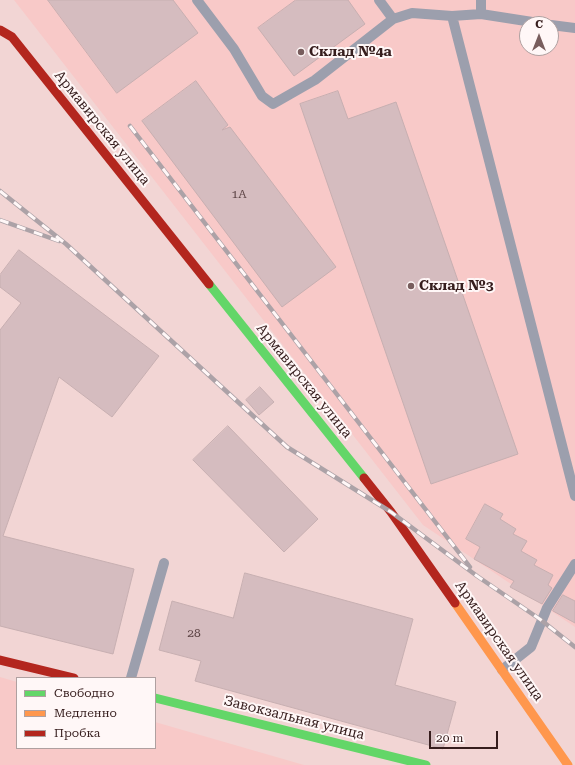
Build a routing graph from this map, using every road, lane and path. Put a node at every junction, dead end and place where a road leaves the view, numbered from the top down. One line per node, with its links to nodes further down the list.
1 (197, 0): 6 (lane)
2 (379, 0): 6 (lane)
3 (481, 0): 4 (lane)
4 (481, 14): 5 (lane); 7 (lane)
5 (452, 16): 6 (lane); 11 (lane)
6 (393, 19)
7 (519, 20)
8 (559, 26): 9 (lane)
9 (575, 28)
10 (0, 30): 15 (main road, Армавирская улица)
11 (575, 496)
12 (164, 563): 17 (lane)
13 (575, 564): 15 (lane)
14 (0, 660): 16 (main road)
15 (502, 670): 20 (main road, Армавирская улица)
16 (70, 677)
17 (131, 677)
18 (156, 698): 19 (main road, Завокзальная улица)
19 (426, 765)
20 (568, 765)

